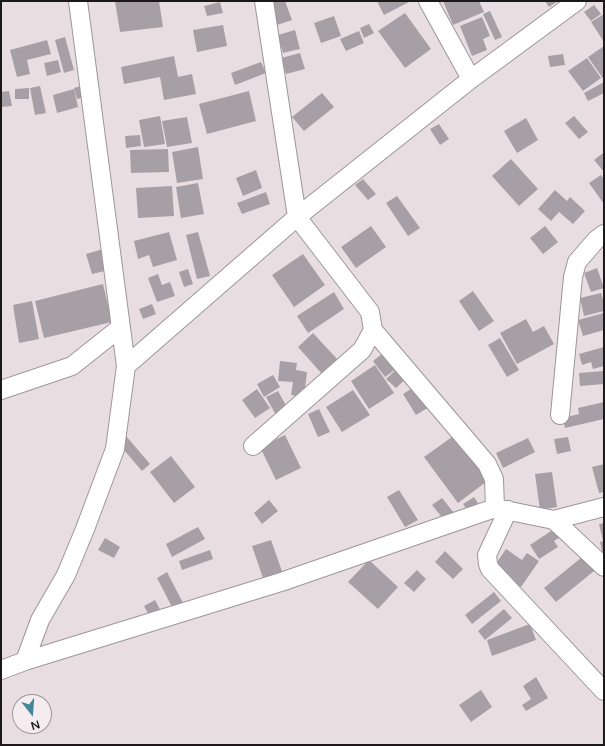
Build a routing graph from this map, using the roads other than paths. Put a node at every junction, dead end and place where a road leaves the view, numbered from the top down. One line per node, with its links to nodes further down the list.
1 (78, 1): 8 (street)
2 (264, 1): 6 (street)
3 (428, 1): 5 (street)
4 (577, 1): 5 (street)
5 (471, 79): 6 (street)
6 (297, 217): 9 (street); 10 (street)
7 (604, 234): 12 (street)
8 (121, 327): 10 (street); 11 (street)
9 (373, 330): 13 (street); 15 (street)
10 (126, 366): 18 (street)
11 (1, 390)
12 (560, 415)
13 (253, 446)
14 (604, 507): 16 (street)
15 (502, 509): 16 (street); 18 (street); 20 (street)
16 (554, 520): 17 (street)
17 (604, 567)
18 (25, 661): 19 (street)
19 (1, 670)
20 (604, 691)

